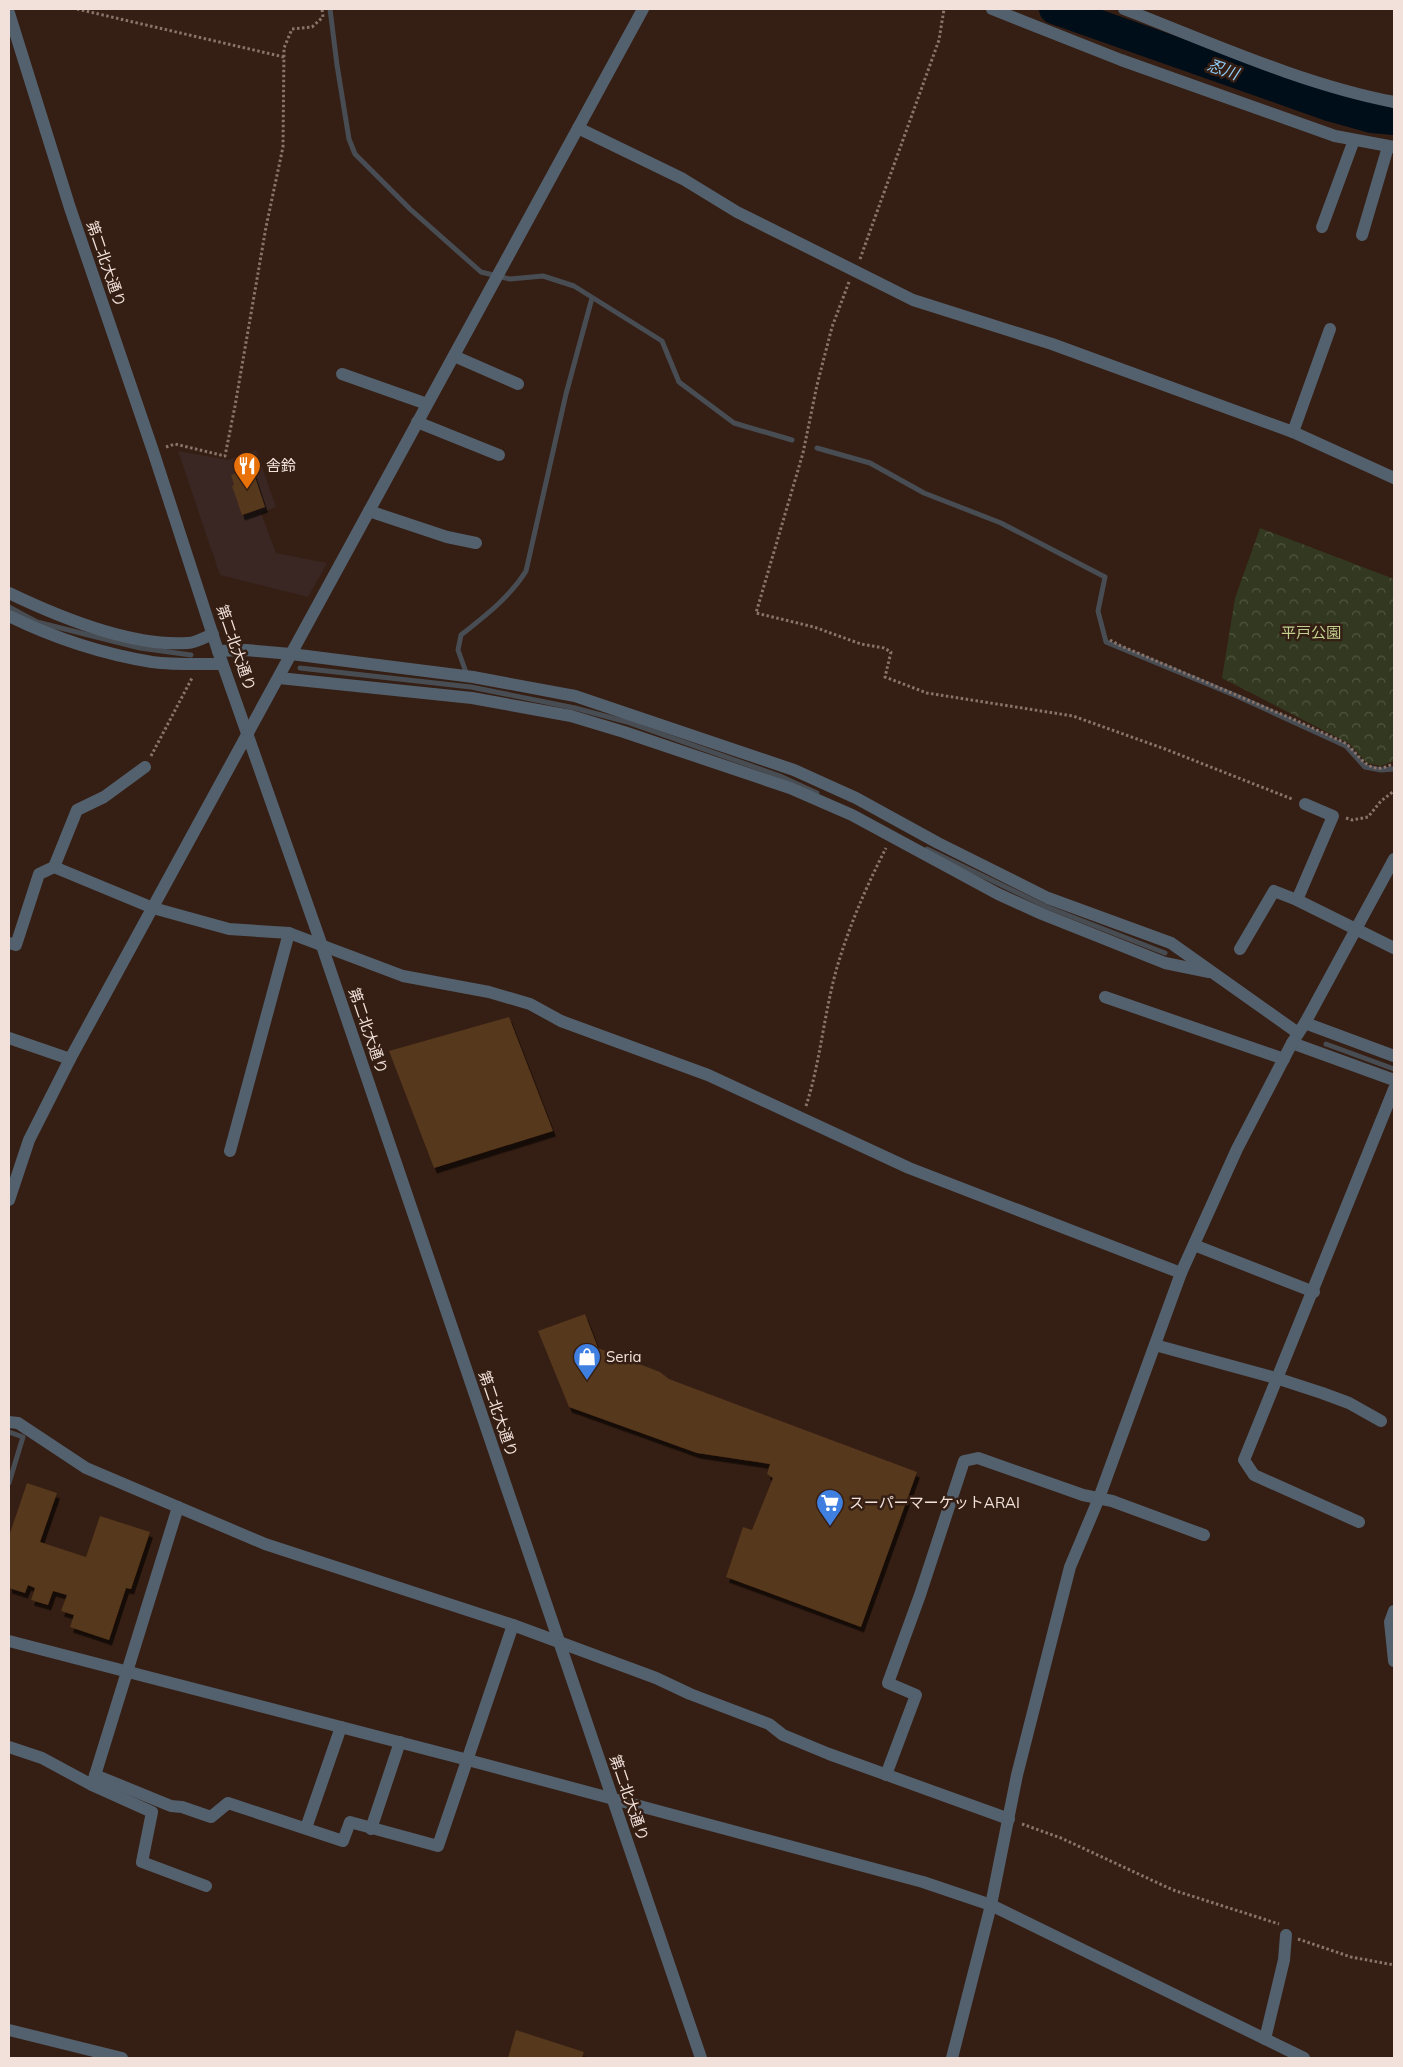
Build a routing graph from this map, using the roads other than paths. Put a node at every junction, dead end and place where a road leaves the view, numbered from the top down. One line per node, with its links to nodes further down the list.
1 (643, 9): 6 (street)
2 (992, 9): 7 (street)
3 (1124, 9): 5 (street)
4 (9, 13): 24 (street, 第二北大通り)
5 (1394, 102)
6 (578, 128): 12 (street); 17 (street)
7 (1354, 140): 8 (street); 9 (street)
8 (1391, 148): 10 (street)
9 (1322, 227)
10 (1362, 235)
11 (1330, 329): 17 (street)
12 (454, 356): 14 (street); 15 (street)
13 (342, 374): 15 (street)
14 (518, 384)
15 (427, 404): 16 (street)
16 (418, 422): 18 (street); 20 (street)
17 (1293, 432): 19 (street)
18 (499, 455)
19 (1394, 478)
20 (369, 511): 21 (street); 26 (street)
21 (476, 543)
22 (9, 593): 24 (street)
23 (9, 616): 27 (street)
24 (213, 634): 25 (street, 第二北大通り)
25 (218, 651): 26 (street); 27 (street, 第二北大通り)
26 (291, 654): 28 (street); 31 (street)
27 (222, 664): 29 (street, 第二北大通り)
28 (279, 678): 29 (street); 31 (street)
29 (248, 735): 36 (street); 40 (street, 第二北大通り)
30 (145, 766): 34 (street)
31 (791, 779): 43 (street); 43 (street)
32 (1304, 804): 35 (street)
33 (1394, 859): 37 (street)
34 (54, 867): 36 (street); 39 (street)
35 (1297, 900): 37 (street); 42 (street)
36 (153, 908): 38 (street); 48 (street)
37 (1356, 929): 41 (street); 45 (street)
38 (288, 932): 40 (street); 52 (street)
39 (9, 943)
40 (322, 946): 55 (street); 68 (street, 第二北大通り)
41 (1394, 948)
42 (1240, 949)
43 (1213, 973): 45 (street)
44 (1105, 997): 49 (street)
45 (1298, 1033): 47 (street); 49 (street); 50 (street)
46 (9, 1038): 48 (street)
47 (1394, 1056)
48 (70, 1059): 53 (street)
49 (1284, 1059): 54 (street)
50 (1394, 1080)
51 (1394, 1089): 56 (street)
52 (230, 1151)
53 (9, 1200)
54 (1194, 1245): 55 (street); 56 (street)
55 (1181, 1273): 57 (street)
56 (1314, 1292): 58 (street)
57 (1155, 1344): 58 (street); 61 (street)
58 (1276, 1378): 59 (street); 63 (street)
59 (1381, 1421)
60 (9, 1422): 62 (street)
61 (1099, 1498): 64 (street); 75 (street); 78 (street)
62 (178, 1507): 66 (street); 70 (street)
63 (1359, 1522)
64 (1204, 1535)
65 (1394, 1611): 69 (street)
66 (513, 1625): 68 (street); 74 (street)
67 (9, 1641): 70 (street)
68 (559, 1644): 75 (street); 77 (street, 第二北大通り)
69 (1394, 1660)
70 (127, 1672): 71 (street); 76 (street)
71 (342, 1727): 72 (street); 79 (street)
72 (400, 1742): 74 (street); 80 (street)
73 (9, 1747): 76 (street)
74 (468, 1760): 77 (street); 80 (street)
75 (886, 1774): 78 (street)
76 (93, 1780): 79 (street); 81 (street)
77 (612, 1800): 82 (street); 87 (street, 第二北大通り)
78 (1009, 1819): 82 (street)
79 (306, 1828): 80 (street)
80 (371, 1829)
81 (206, 1886)
82 (991, 1905): 85 (street); 88 (street)
83 (1286, 1935): 85 (street)
84 (9, 2030): 86 (street)
85 (1265, 2039): 89 (street)
86 (122, 2058)
87 (701, 2058)
88 (952, 2058)
89 (1304, 2058)

